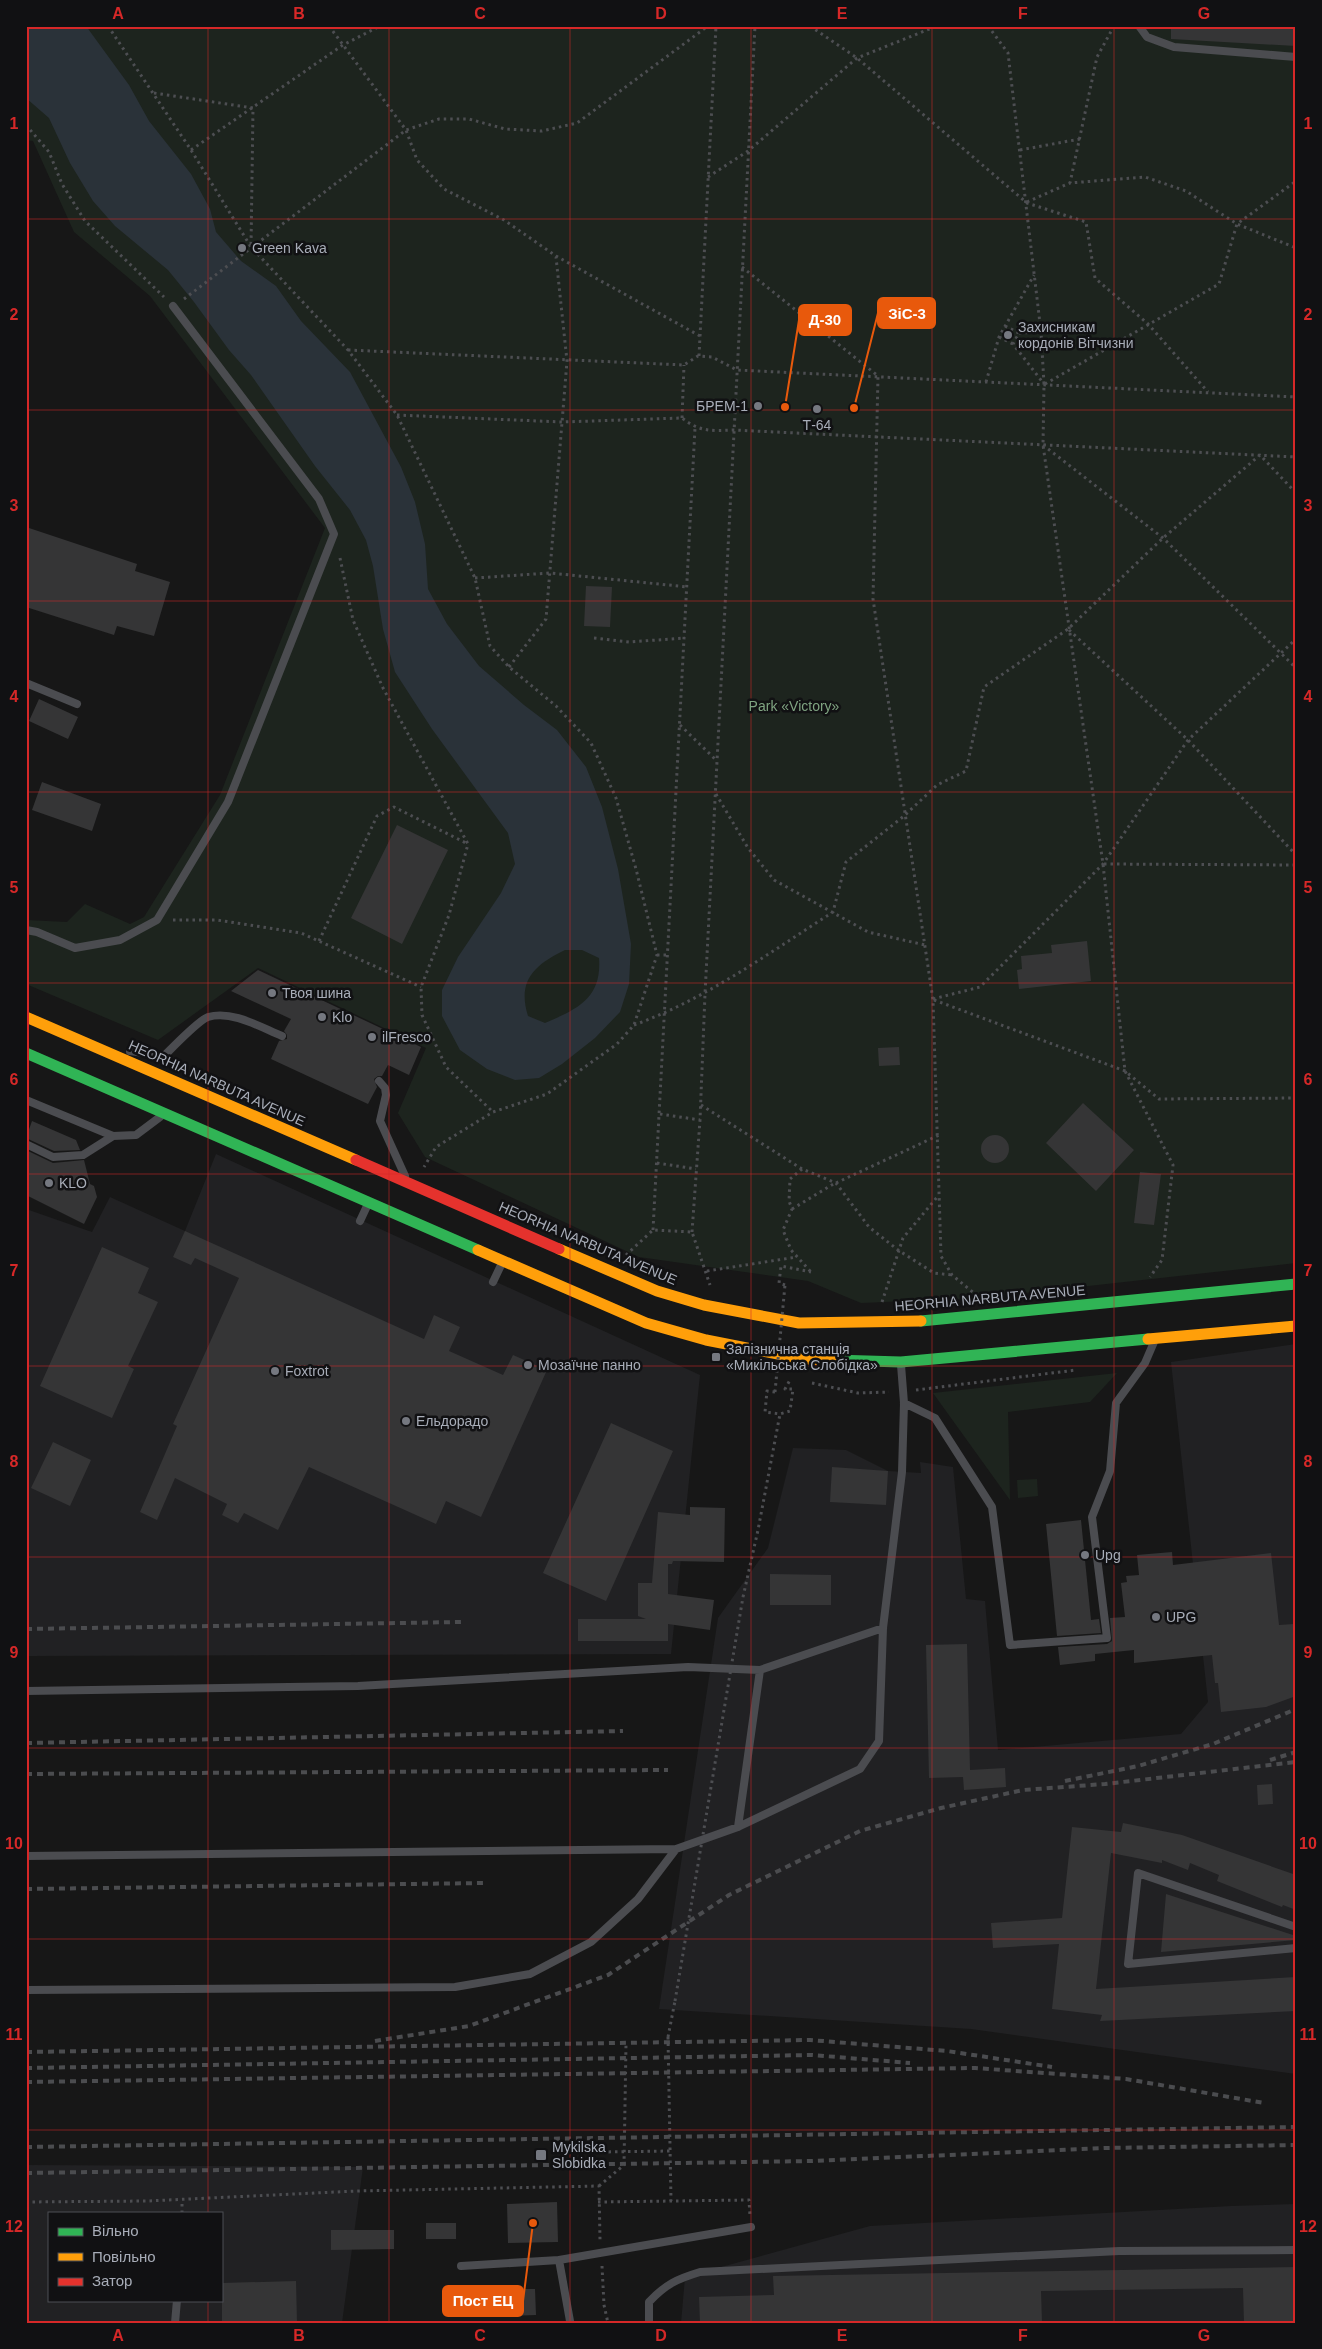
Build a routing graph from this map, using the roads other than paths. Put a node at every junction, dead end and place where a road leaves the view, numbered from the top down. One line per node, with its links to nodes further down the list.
1 (1139, 26): 2 (lane)
2 (1296, 57)
3 (173, 306): 6 (lane)
4 (26, 683): 5 (lane)
5 (77, 704)
6 (26, 930)
7 (26, 1017): 9 (main road, HEORHIA NARBUTA AVENUE)
8 (282, 1036): 9 (lane)
9 (106, 1052): 16 (main road, HEORHIA NARBUTA AVENUE)
10 (26, 1053): 13 (main road)
11 (379, 1081): 16 (lane)
12 (26, 1100): 14 (lane)
13 (173, 1116): 14 (lane); 17 (main road)
14 (113, 1136): 15 (lane)
15 (26, 1144)
16 (408, 1183): 21 (main road, HEORHIA NARBUTA AVENUE)
17 (368, 1202): 18 (lane); 19 (main road)
18 (360, 1221)
19 (504, 1260): 20 (lane); 24 (main road)
20 (493, 1282)
21 (1296, 1284)
22 (1296, 1326): 23 (main road)
23 (1155, 1339): 24 (main road); 25 (lane)
24 (901, 1362): 25 (lane)
25 (904, 1403): 26 (lane)
26 (883, 1628): 27 (lane); 29 (lane)
27 (760, 1670): 28 (lane); 29 (lane)
28 (26, 1691)
29 (738, 1827): 30 (lane)
30 (676, 1849): 31 (lane); 34 (lane)
31 (26, 1856)
32 (1296, 1927): 33 (lane)
33 (1296, 1948)
34 (26, 1990)
35 (751, 2227): 37 (lane)
36 (1296, 2250): 42 (lane)
37 (559, 2260): 38 (lane); 40 (lane)
38 (460, 2266)
39 (177, 2302): 41 (lane)
40 (569, 2322)
41 (175, 2323)
42 (649, 2323)

